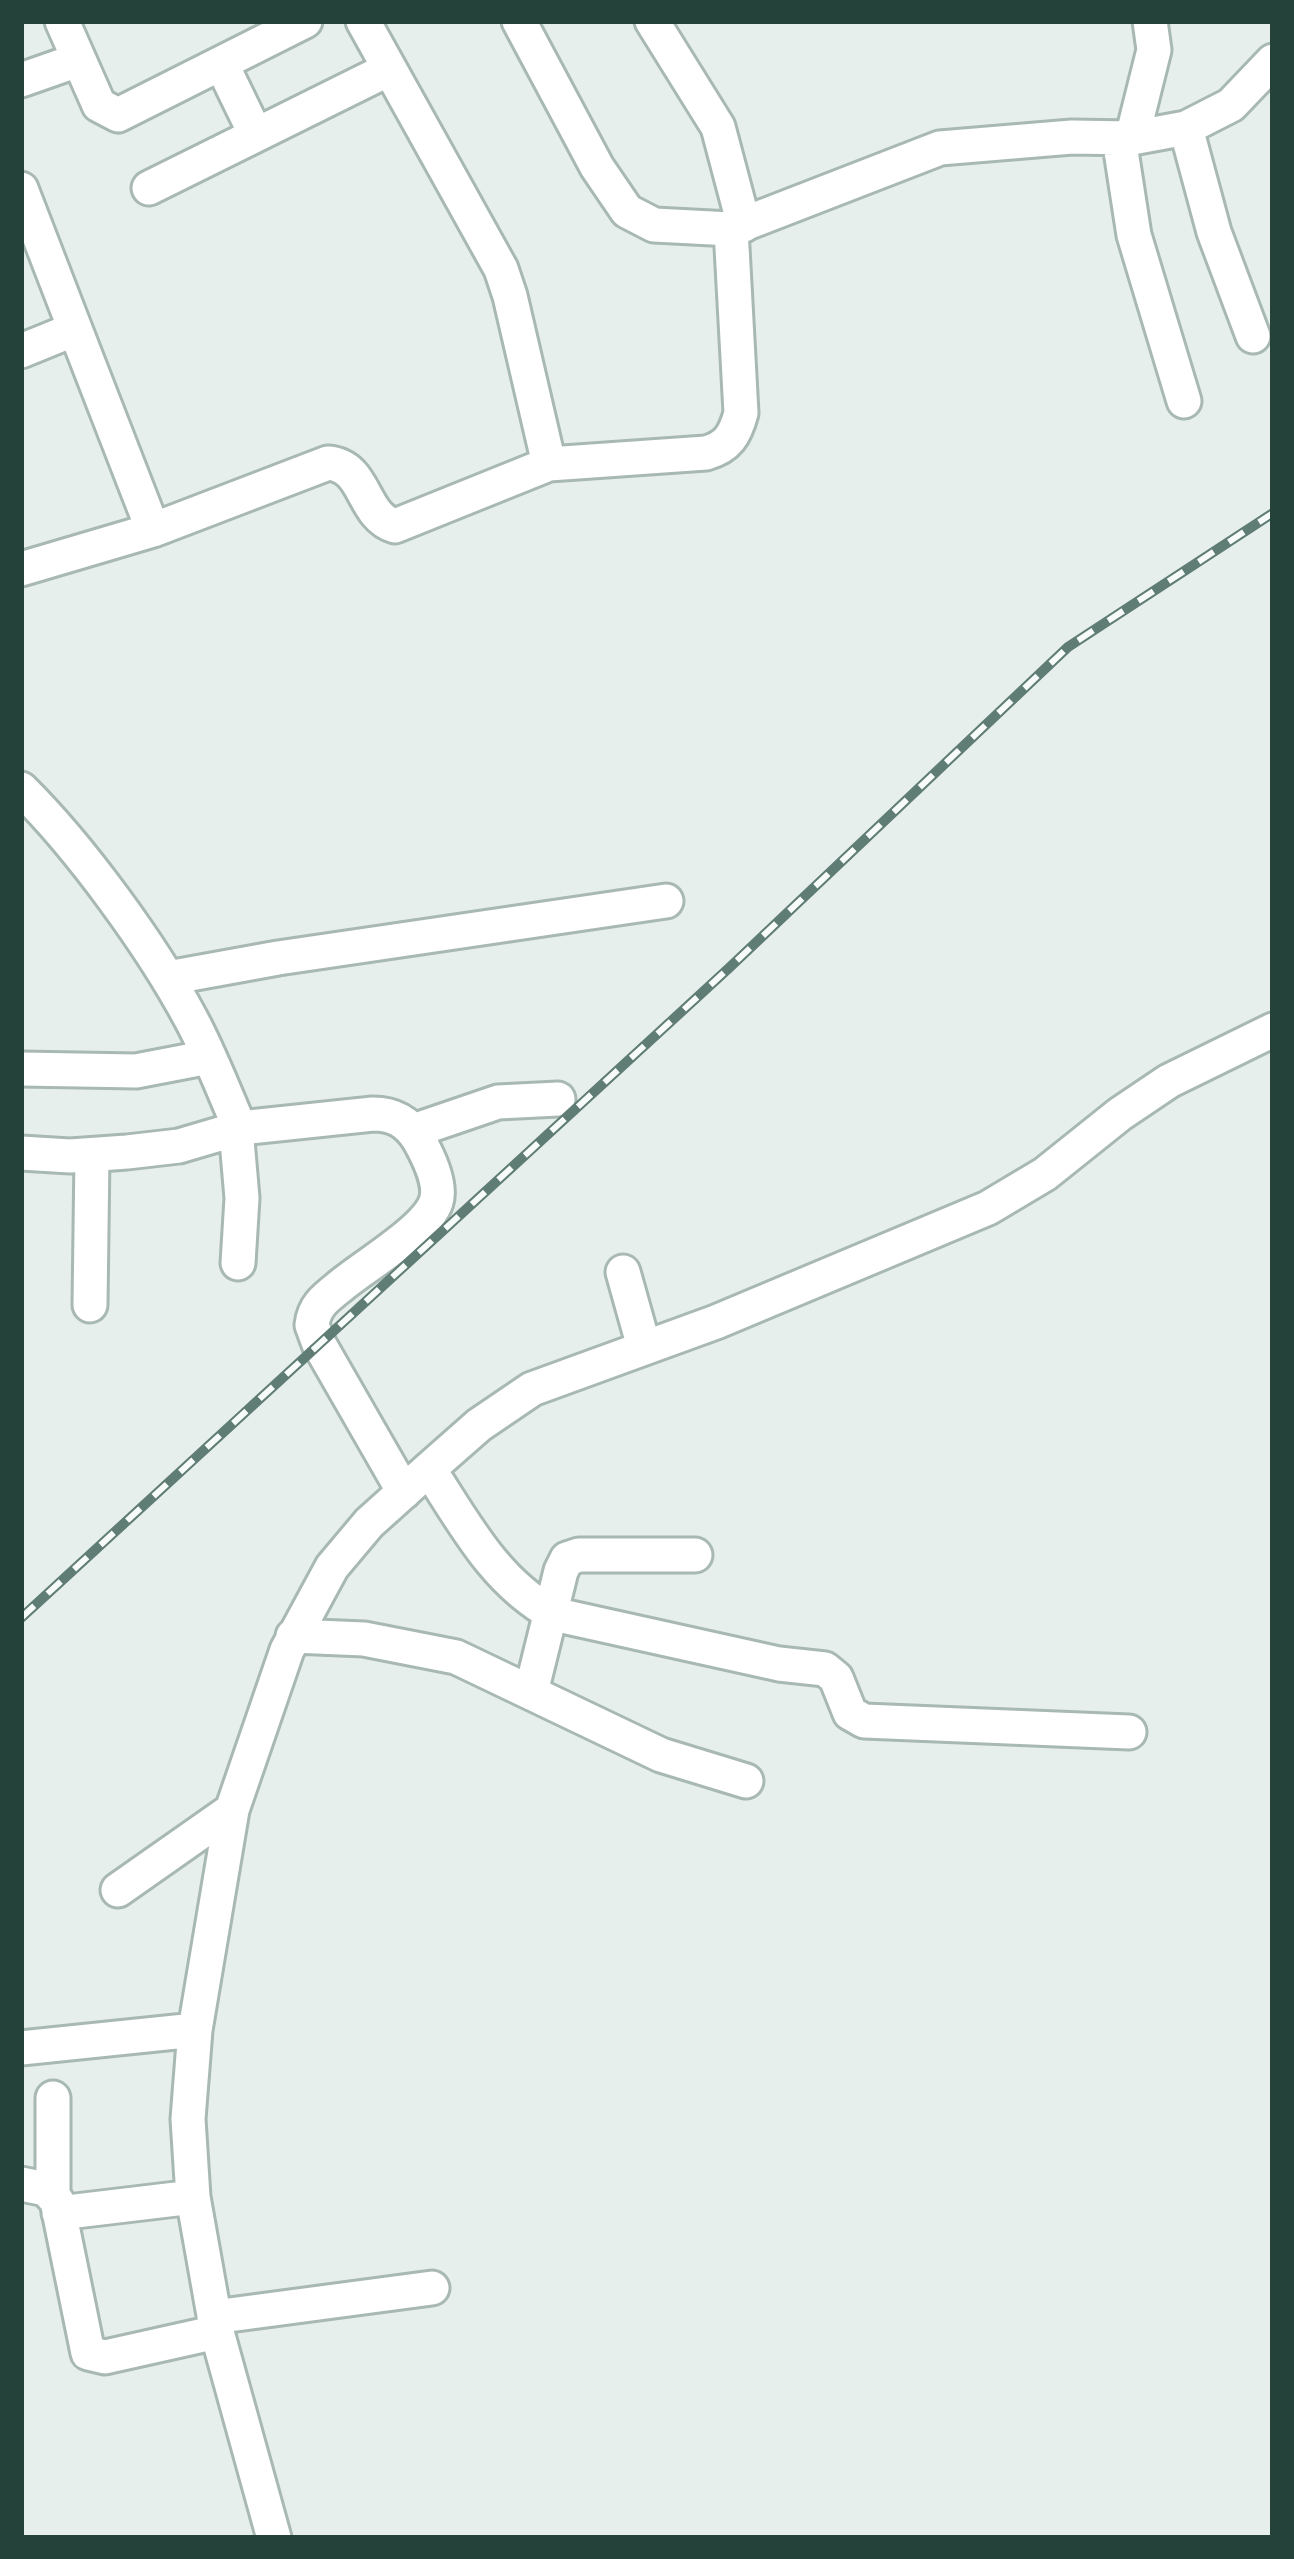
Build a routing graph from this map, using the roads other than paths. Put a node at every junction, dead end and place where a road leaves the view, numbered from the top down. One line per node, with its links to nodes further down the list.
1 (62, 21): 7 (street)
2 (305, 21): 8 (street)
3 (363, 21): 10 (street)
4 (519, 21): 17 (street)
5 (652, 21): 17 (street)
6 (1150, 21): 14 (street)
7 (78, 60): 8 (street); 11 (street)
8 (222, 65): 13 (street)
9 (1272, 65): 12 (street)
10 (387, 70): 13 (street); 23 (street)
11 (21, 80)
12 (1186, 128): 14 (street); 20 (street)
13 (256, 135): 15 (street)
14 (1125, 138): 17 (street); 22 (street)
15 (149, 188)
16 (21, 189): 18 (street)
17 (738, 227): 23 (street)
18 (31, 239): 19 (street)
19 (75, 329): 21 (street); 24 (street)
20 (1253, 336)
21 (21, 351)
22 (1184, 401)
23 (549, 464): 24 (street)
24 (153, 530): 25 (street)
25 (21, 569)
26 (21, 790): 28 (street)
27 (666, 901): 28 (street)
28 (168, 978): 30 (street)
29 (1273, 1030): 40 (street)
30 (209, 1057): 31 (street); 33 (street)
31 (21, 1069)
32 (558, 1099): 34 (street)
33 (238, 1129): 34 (street); 36 (street); 37 (street)
34 (413, 1130): 41 (street)
35 (21, 1153): 36 (street)
36 (92, 1155): 39 (street)
37 (238, 1263)
38 (623, 1272): 40 (street)
39 (90, 1305)
40 (644, 1347): 41 (street)
41 (416, 1480): 43 (street); 44 (street)
42 (695, 1556): 43 (street)
43 (553, 1614): 45 (street); 46 (street)
44 (293, 1636): 45 (street); 48 (street)
45 (531, 1692): 47 (street)
46 (1129, 1732)
47 (746, 1781)
48 (232, 1810): 49 (street); 50 (street)
49 (118, 1889)
50 (196, 2030): 51 (street); 54 (street)
51 (21, 2048)
52 (53, 2098): 53 (street)
53 (44, 2197): 54 (street); 56 (street)
54 (193, 2198): 56 (street)
55 (432, 2288): 56 (street)
56 (215, 2325): 57 (street)
57 (274, 2538)

